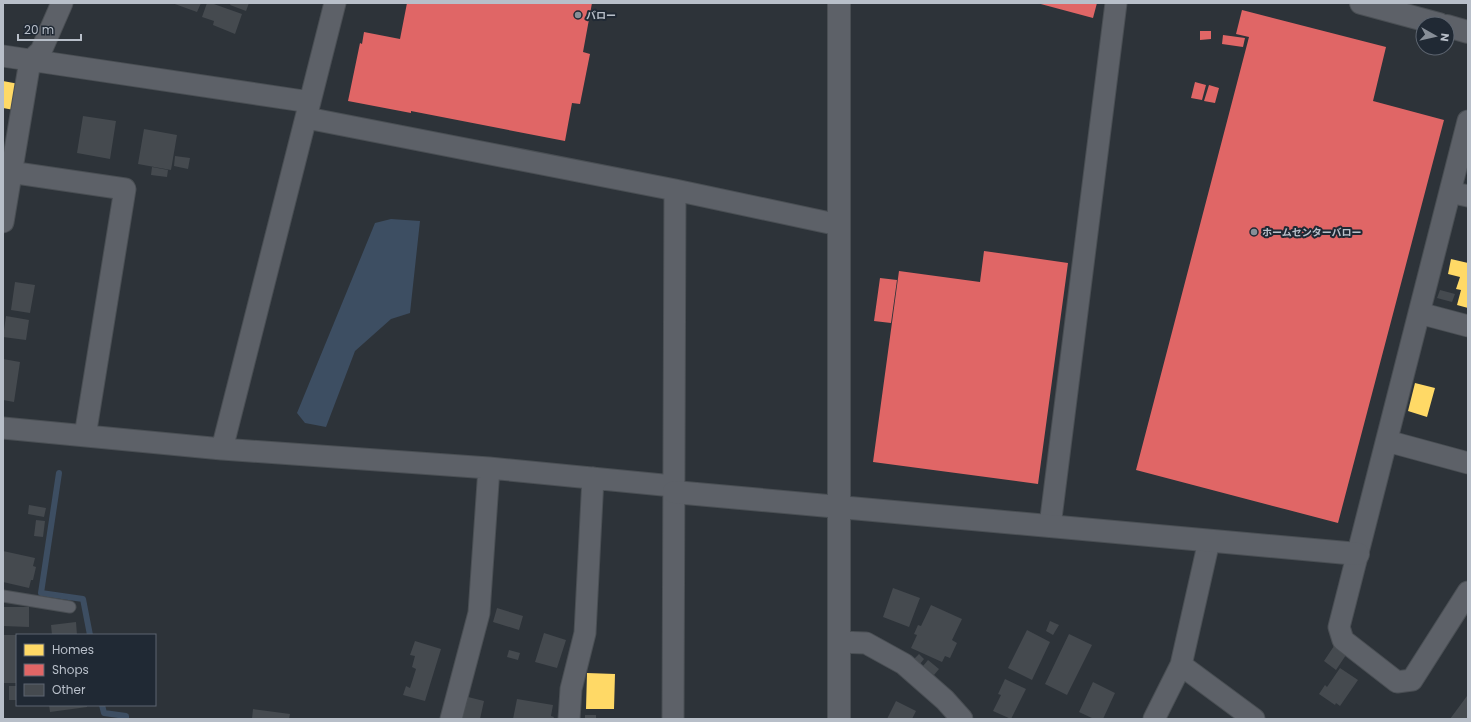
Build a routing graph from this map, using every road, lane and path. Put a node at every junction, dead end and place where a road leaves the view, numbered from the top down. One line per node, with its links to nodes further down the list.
1 (62, 3): 10 (street)
2 (334, 3): 11 (street)
3 (839, 3): 17 (street)
4 (1116, 3): 29 (street)
5 (1361, 3): 6 (street)
6 (1415, 17)
7 (1455, 28): 8 (street)
8 (1468, 32)
9 (3, 56): 10 (street)
10 (30, 61): 11 (street); 13 (street)
11 (309, 110): 14 (street); 23 (street)
12 (1468, 121): 15 (street)
13 (7, 171): 16 (street); 21 (street)
14 (675, 190): 17 (street); 27 (street)
15 (1459, 194): 18 (street)
16 (3, 222)
17 (839, 225): 28 (street)
18 (1419, 313): 19 (street); 22 (street)
19 (1468, 326)
20 (3, 428): 21 (street)
21 (85, 436): 23 (street)
22 (1387, 441): 24 (street); 31 (street)
23 (222, 449): 25 (street)
24 (1468, 463)
25 (489, 468): 26 (street); 37 (street)
26 (593, 478): 27 (street); 38 (street)
27 (673, 489): 28 (street); 39 (street)
28 (839, 507): 29 (street); 35 (street)
29 (1050, 526): 30 (street)
30 (1209, 541): 31 (street); 36 (street)
31 (1358, 554): 32 (street)
32 (1468, 592)
33 (3, 596): 34 (lane)
34 (70, 607)
35 (839, 642): 40 (street); 41 (street)
36 (1181, 665): 42 (street); 43 (street)
37 (451, 719)
38 (569, 719)
39 (673, 719)
40 (839, 719)
41 (962, 719)
42 (1154, 719)
43 (1254, 719)

